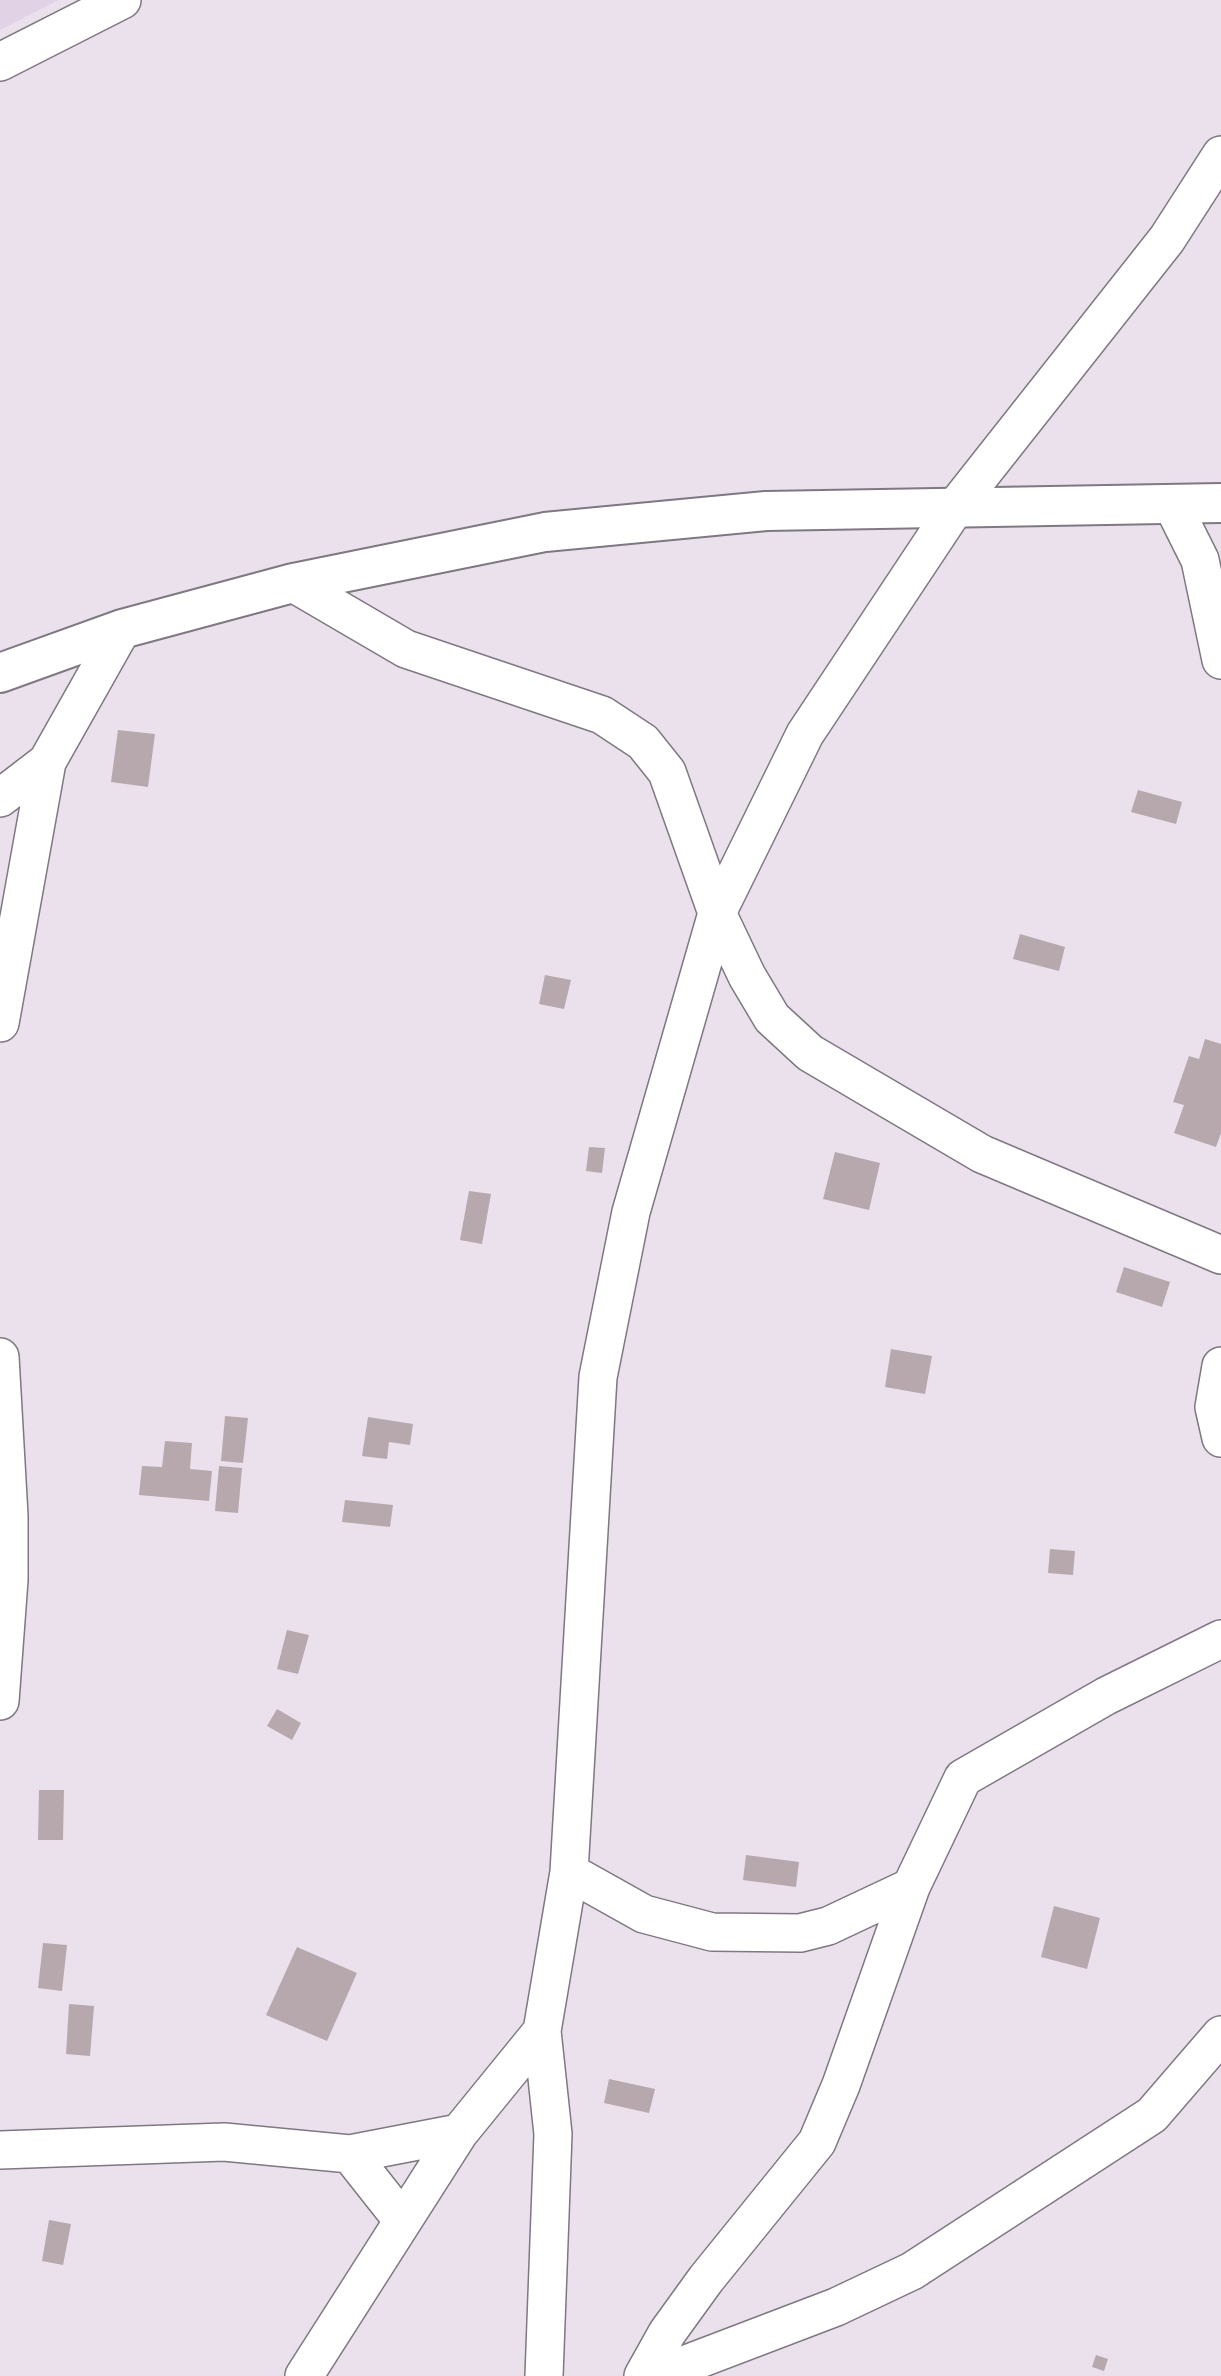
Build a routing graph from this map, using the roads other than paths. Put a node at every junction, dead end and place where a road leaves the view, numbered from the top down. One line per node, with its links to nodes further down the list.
1 (122, 0): 2 (street)
2 (0, 62)
3 (1221, 155): 6 (street)
4 (1221, 503): 5 (street)
5 (1172, 504): 6 (street); 9 (street)
6 (957, 505): 7 (street); 13 (street)
7 (293, 583): 8 (street); 13 (street)
8 (122, 629): 10 (street); 11 (street)
9 (1221, 660)
10 (0, 673)
11 (47, 762): 12 (street); 14 (street)
12 (0, 798)
13 (717, 913): 15 (street); 22 (street)
14 (0, 1023)
15 (1221, 1255)
16 (0, 1357): 20 (street)
17 (1221, 1366): 18 (street)
18 (1221, 1438)
19 (1221, 1639): 23 (street)
20 (2, 1643): 21 (street)
21 (0, 1701)
22 (569, 1872): 23 (street); 24 (street)
23 (911, 1887): 32 (street)
24 (542, 2031): 26 (street); 31 (street)
25 (1221, 2035): 33 (street)
26 (459, 2133): 28 (street); 29 (street)
27 (0, 2150): 28 (street)
28 (350, 2154): 29 (street)
29 (402, 2221): 30 (street)
30 (304, 2376)
31 (544, 2376)
32 (642, 2376)
33 (655, 2376)

